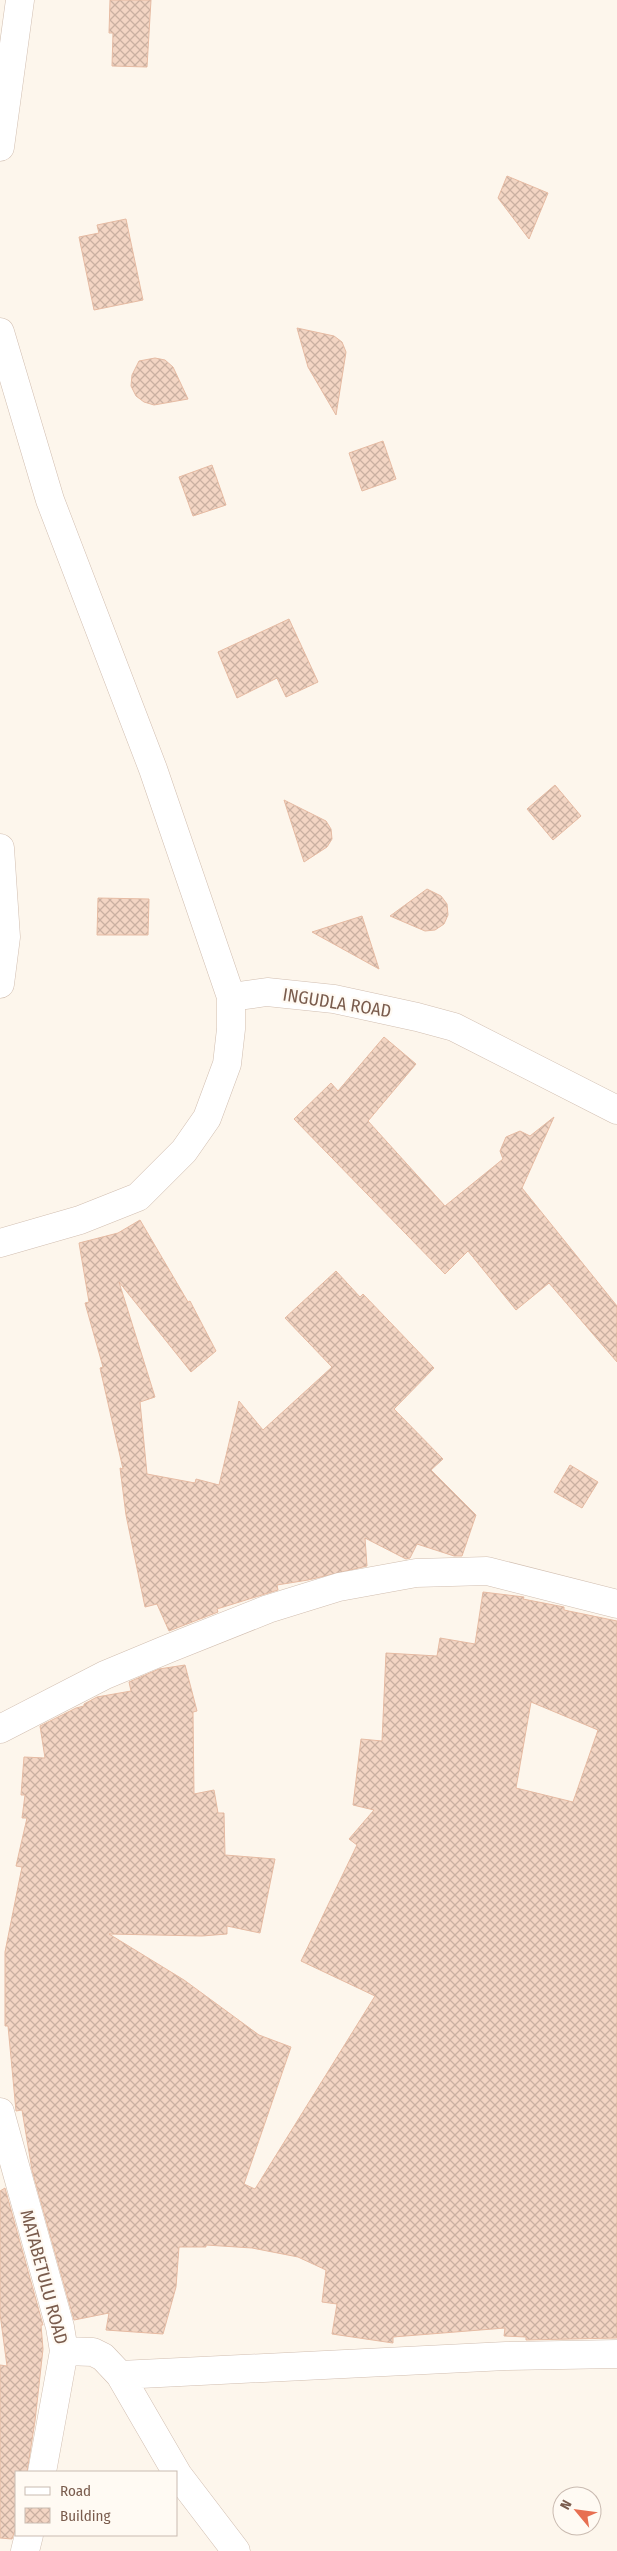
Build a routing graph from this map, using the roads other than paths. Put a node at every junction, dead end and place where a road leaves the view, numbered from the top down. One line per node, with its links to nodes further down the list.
1 (20, 0): 2 (street)
2 (0, 148)
3 (0, 332): 6 (street)
4 (0, 848): 5 (street)
5 (0, 984)
6 (231, 997): 7 (street, INGUDLA ROAD); 8 (street)
7 (617, 1110)
8 (0, 1243)
9 (617, 1604): 10 (street)
10 (0, 1729)
11 (0, 2112): 12 (street, MATABETULU ROAD)
12 (64, 2351): 14 (street); 15 (street, MATABETULU ROAD)
13 (617, 2354): 14 (street)
14 (120, 2375): 16 (street)
15 (42, 2471)
16 (176, 2471)
17 (178, 2475): 20 (street)
18 (29, 2536): 19 (street)
19 (25, 2551)
20 (236, 2551)

